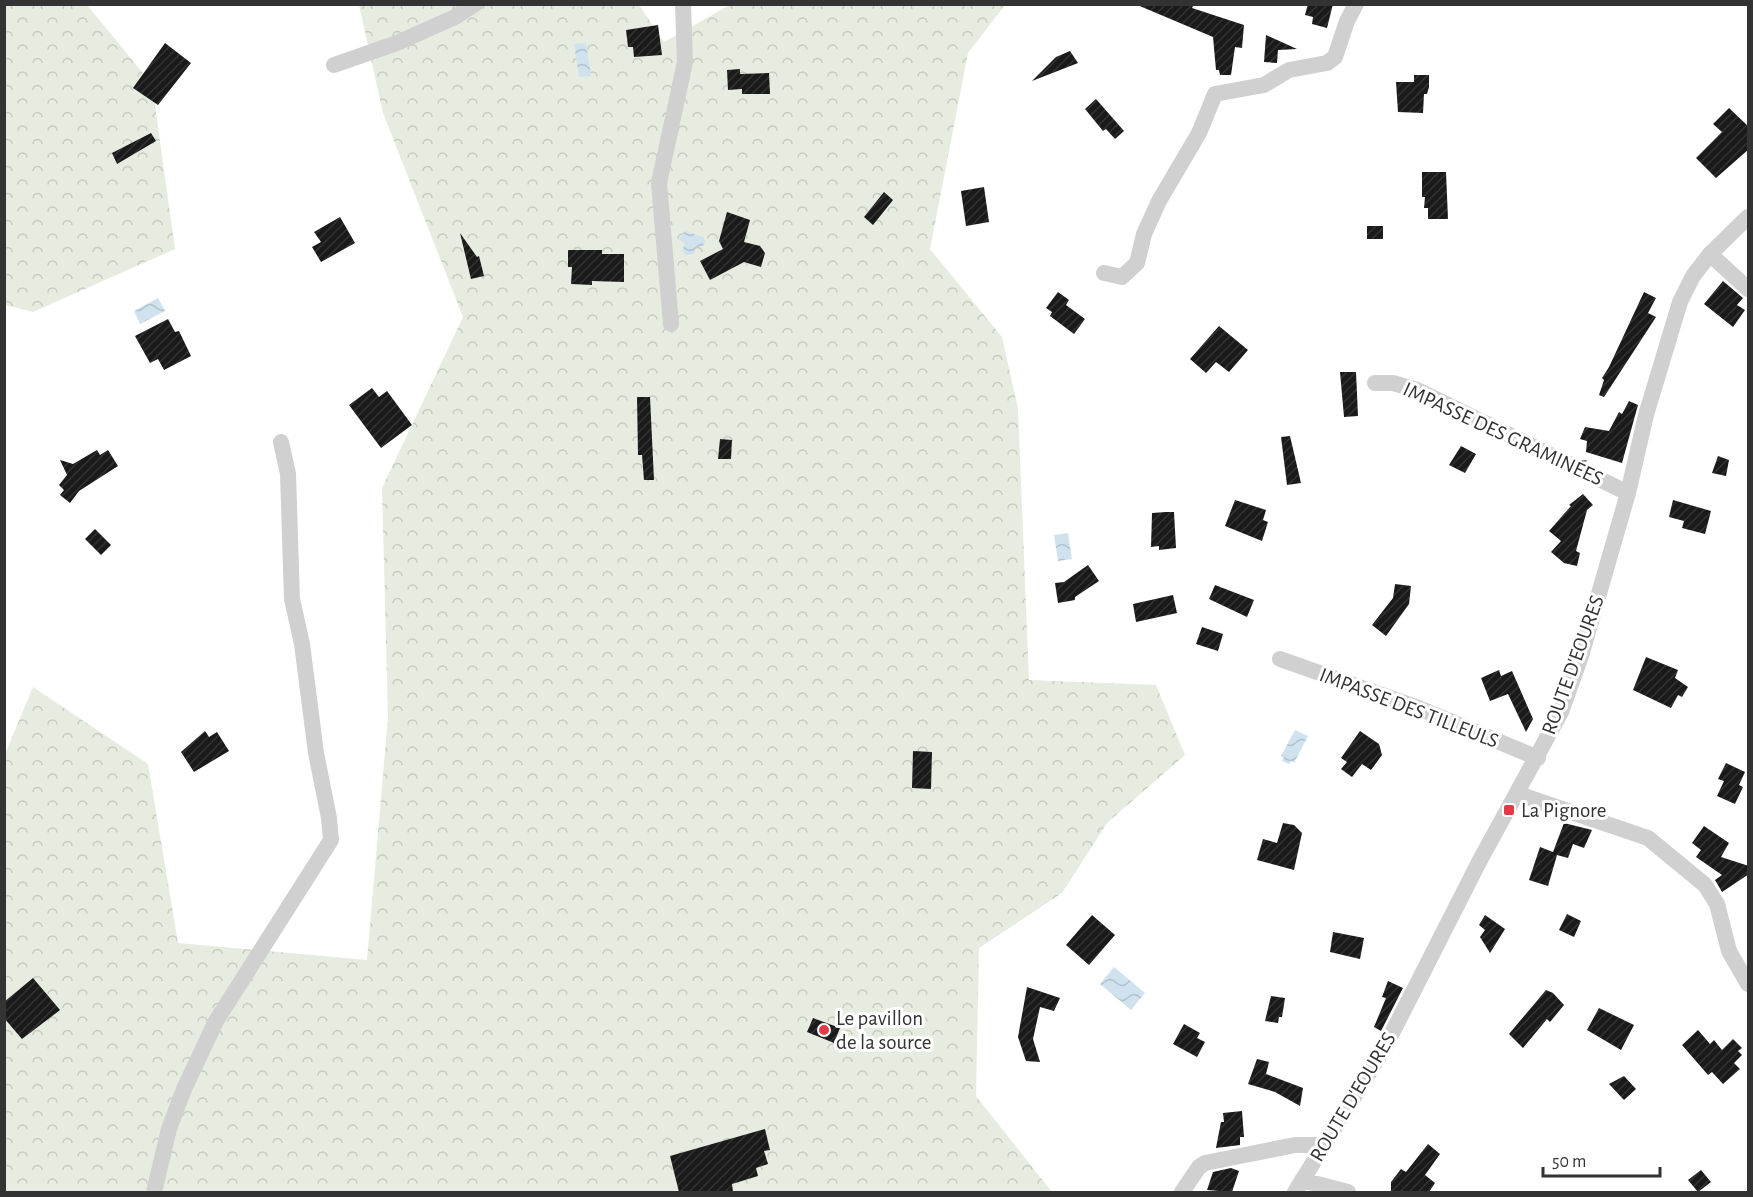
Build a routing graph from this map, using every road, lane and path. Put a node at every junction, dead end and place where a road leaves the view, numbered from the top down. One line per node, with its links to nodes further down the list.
1 (475, 4): 4 (street)
2 (682, 4): 9 (street)
3 (1356, 4): 7 (street)
4 (334, 65)
5 (1749, 217): 6 (street, ROUTE D'EOURES)
6 (1710, 254): 8 (street); 12 (street, ROUTE D'EOURES)
7 (1104, 273)
8 (1749, 289)
9 (671, 324)
10 (1375, 383): 12 (street, IMPASSE DES GRAMINÉES)
11 (281, 442): 19 (street)
12 (1628, 493): 14 (street, ROUTE D'EOURES)
13 (1280, 659): 14 (street, IMPASSE DES TILLEULS)
14 (1538, 758): 15 (street, ROUTE D'EOURES)
15 (1518, 794): 16 (street); 17 (street, ROUTE D'EOURES)
16 (1749, 984)
17 (1324, 1146): 18 (street, ROUTE D'EOURES); 20 (street)
18 (1298, 1186): 21 (street)
19 (154, 1192)
20 (1182, 1192)
21 (1348, 1192)

